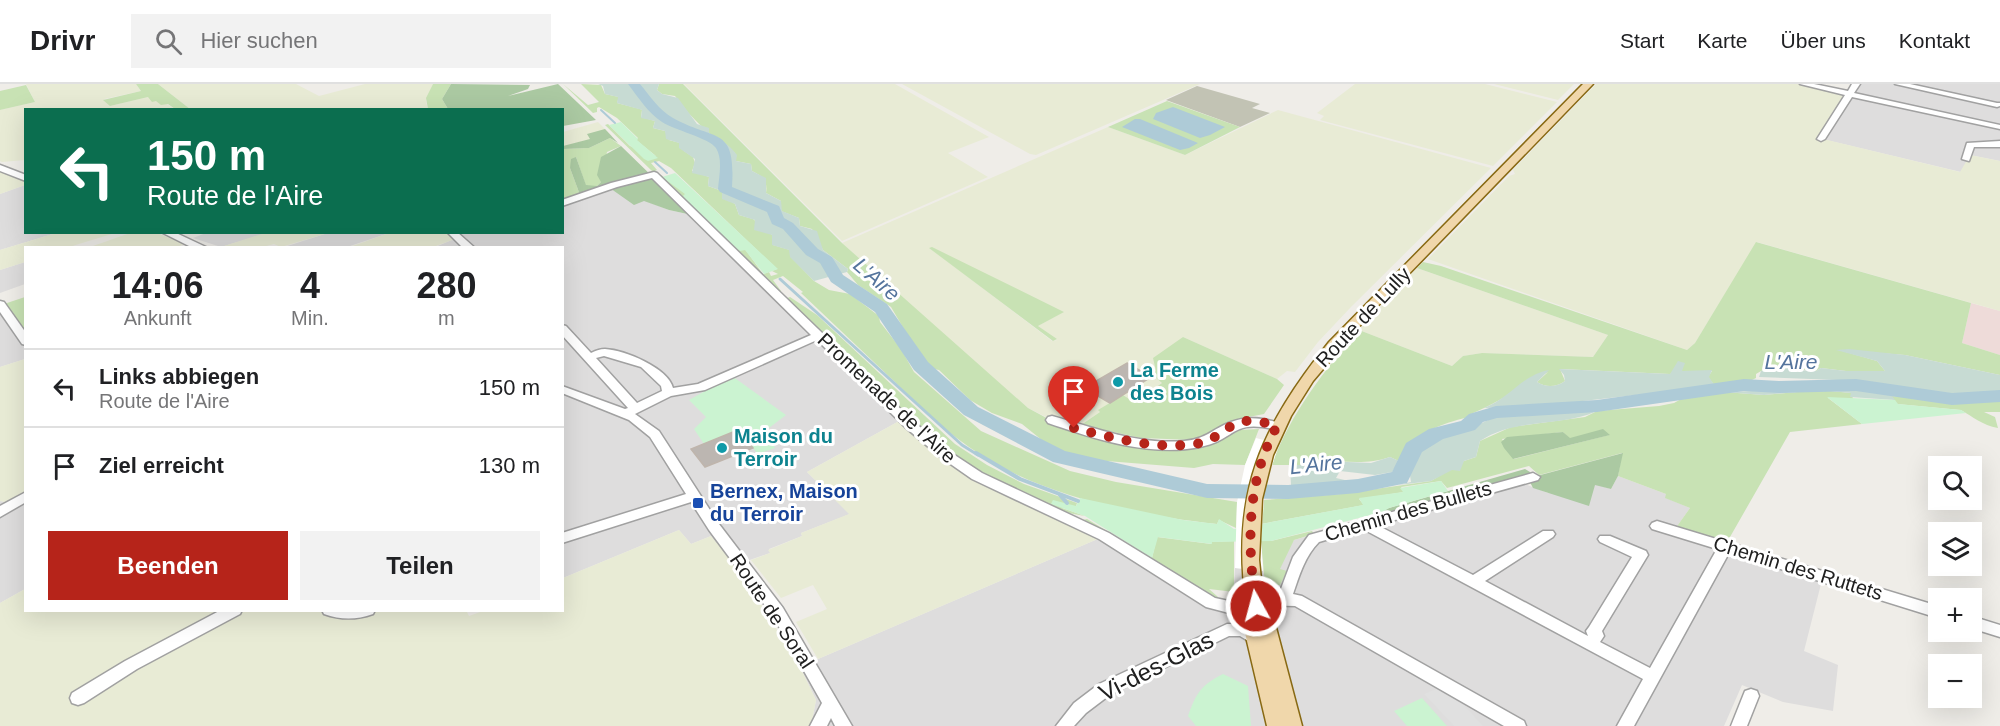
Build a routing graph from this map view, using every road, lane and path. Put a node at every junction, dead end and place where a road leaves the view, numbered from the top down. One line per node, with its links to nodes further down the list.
1 (1588, 84): 30 (main road, Route de Lully)
2 (1804, 84): 5 (street)
3 (1856, 84): 5 (street)
4 (1899, 84): 6 (street)
5 (1849, 94): 7 (street); 9 (street)
6 (1999, 101): 7 (street)
7 (1990, 125): 8 (street)
8 (2000, 127)
9 (1821, 139)
10 (2000, 144): 11 (street)
11 (1966, 159)
12 (0, 168): 13 (street)
13 (24, 177)
14 (564, 202): 21 (street, Promenade de l'Aire)
15 (170, 234): 17 (street)
16 (454, 234): 18 (street)
17 (198, 246)
18 (468, 246)
19 (0, 304): 22 (street)
20 (564, 330): 23 (street)
21 (820, 335): 27 (street); 43 (street, Promenade de l'Aire)
22 (24, 339)
23 (574, 343): 24 (street); 25 (street)
24 (564, 347)
25 (588, 357): 27 (street); 28 (street)
26 (564, 390): 28 (street, Route de Soral)
27 (668, 393): 28 (street)
28 (630, 411): 32 (street, Route de Soral)
29 (1052, 420): 30 (street)
30 (1277, 426): 43 (main road, Route de Lully)
31 (1533, 477): 35 (street, Chemin des Bullets)
32 (694, 496): 38 (street); 55 (street, Route de Soral)
33 (24, 497): 34 (street)
34 (0, 512)
35 (1364, 524): 41 (street); 42 (street, Chemin des Bullets)
36 (1657, 526): 40 (street, Chemin des Ruttets)
37 (1548, 534): 41 (street)
38 (564, 537)
39 (1605, 539): 51 (street)
40 (1726, 546): 44 (street, Chemin des Ruttets); 52 (street)
41 (1473, 582): 51 (street)
42 (1285, 598): 43 (street, Promenade de l'Aire); 61 (street)
43 (1255, 602): 50 (main road, Route de Lully); 60 (main road, Route de Lully)
44 (1928, 609)
45 (231, 612): 54 (street)
46 (340, 612): 47 (street)
47 (360, 612)
48 (1982, 625): 49 (street)
49 (2000, 631)
50 (1255, 639): 58 (street, Vi-des-Glas); 59 (main road, Route de Lully)
51 (1590, 645): 52 (street)
52 (1653, 677): 62 (street)
53 (1751, 696): 63 (street)
54 (78, 698)
55 (831, 703): 56 (street); 57 (street, Route de Soral)
56 (818, 726)
57 (844, 726)
58 (1064, 726)
59 (1277, 726)
60 (1292, 726)
61 (1518, 726)
62 (1625, 726)
63 (1739, 726)

